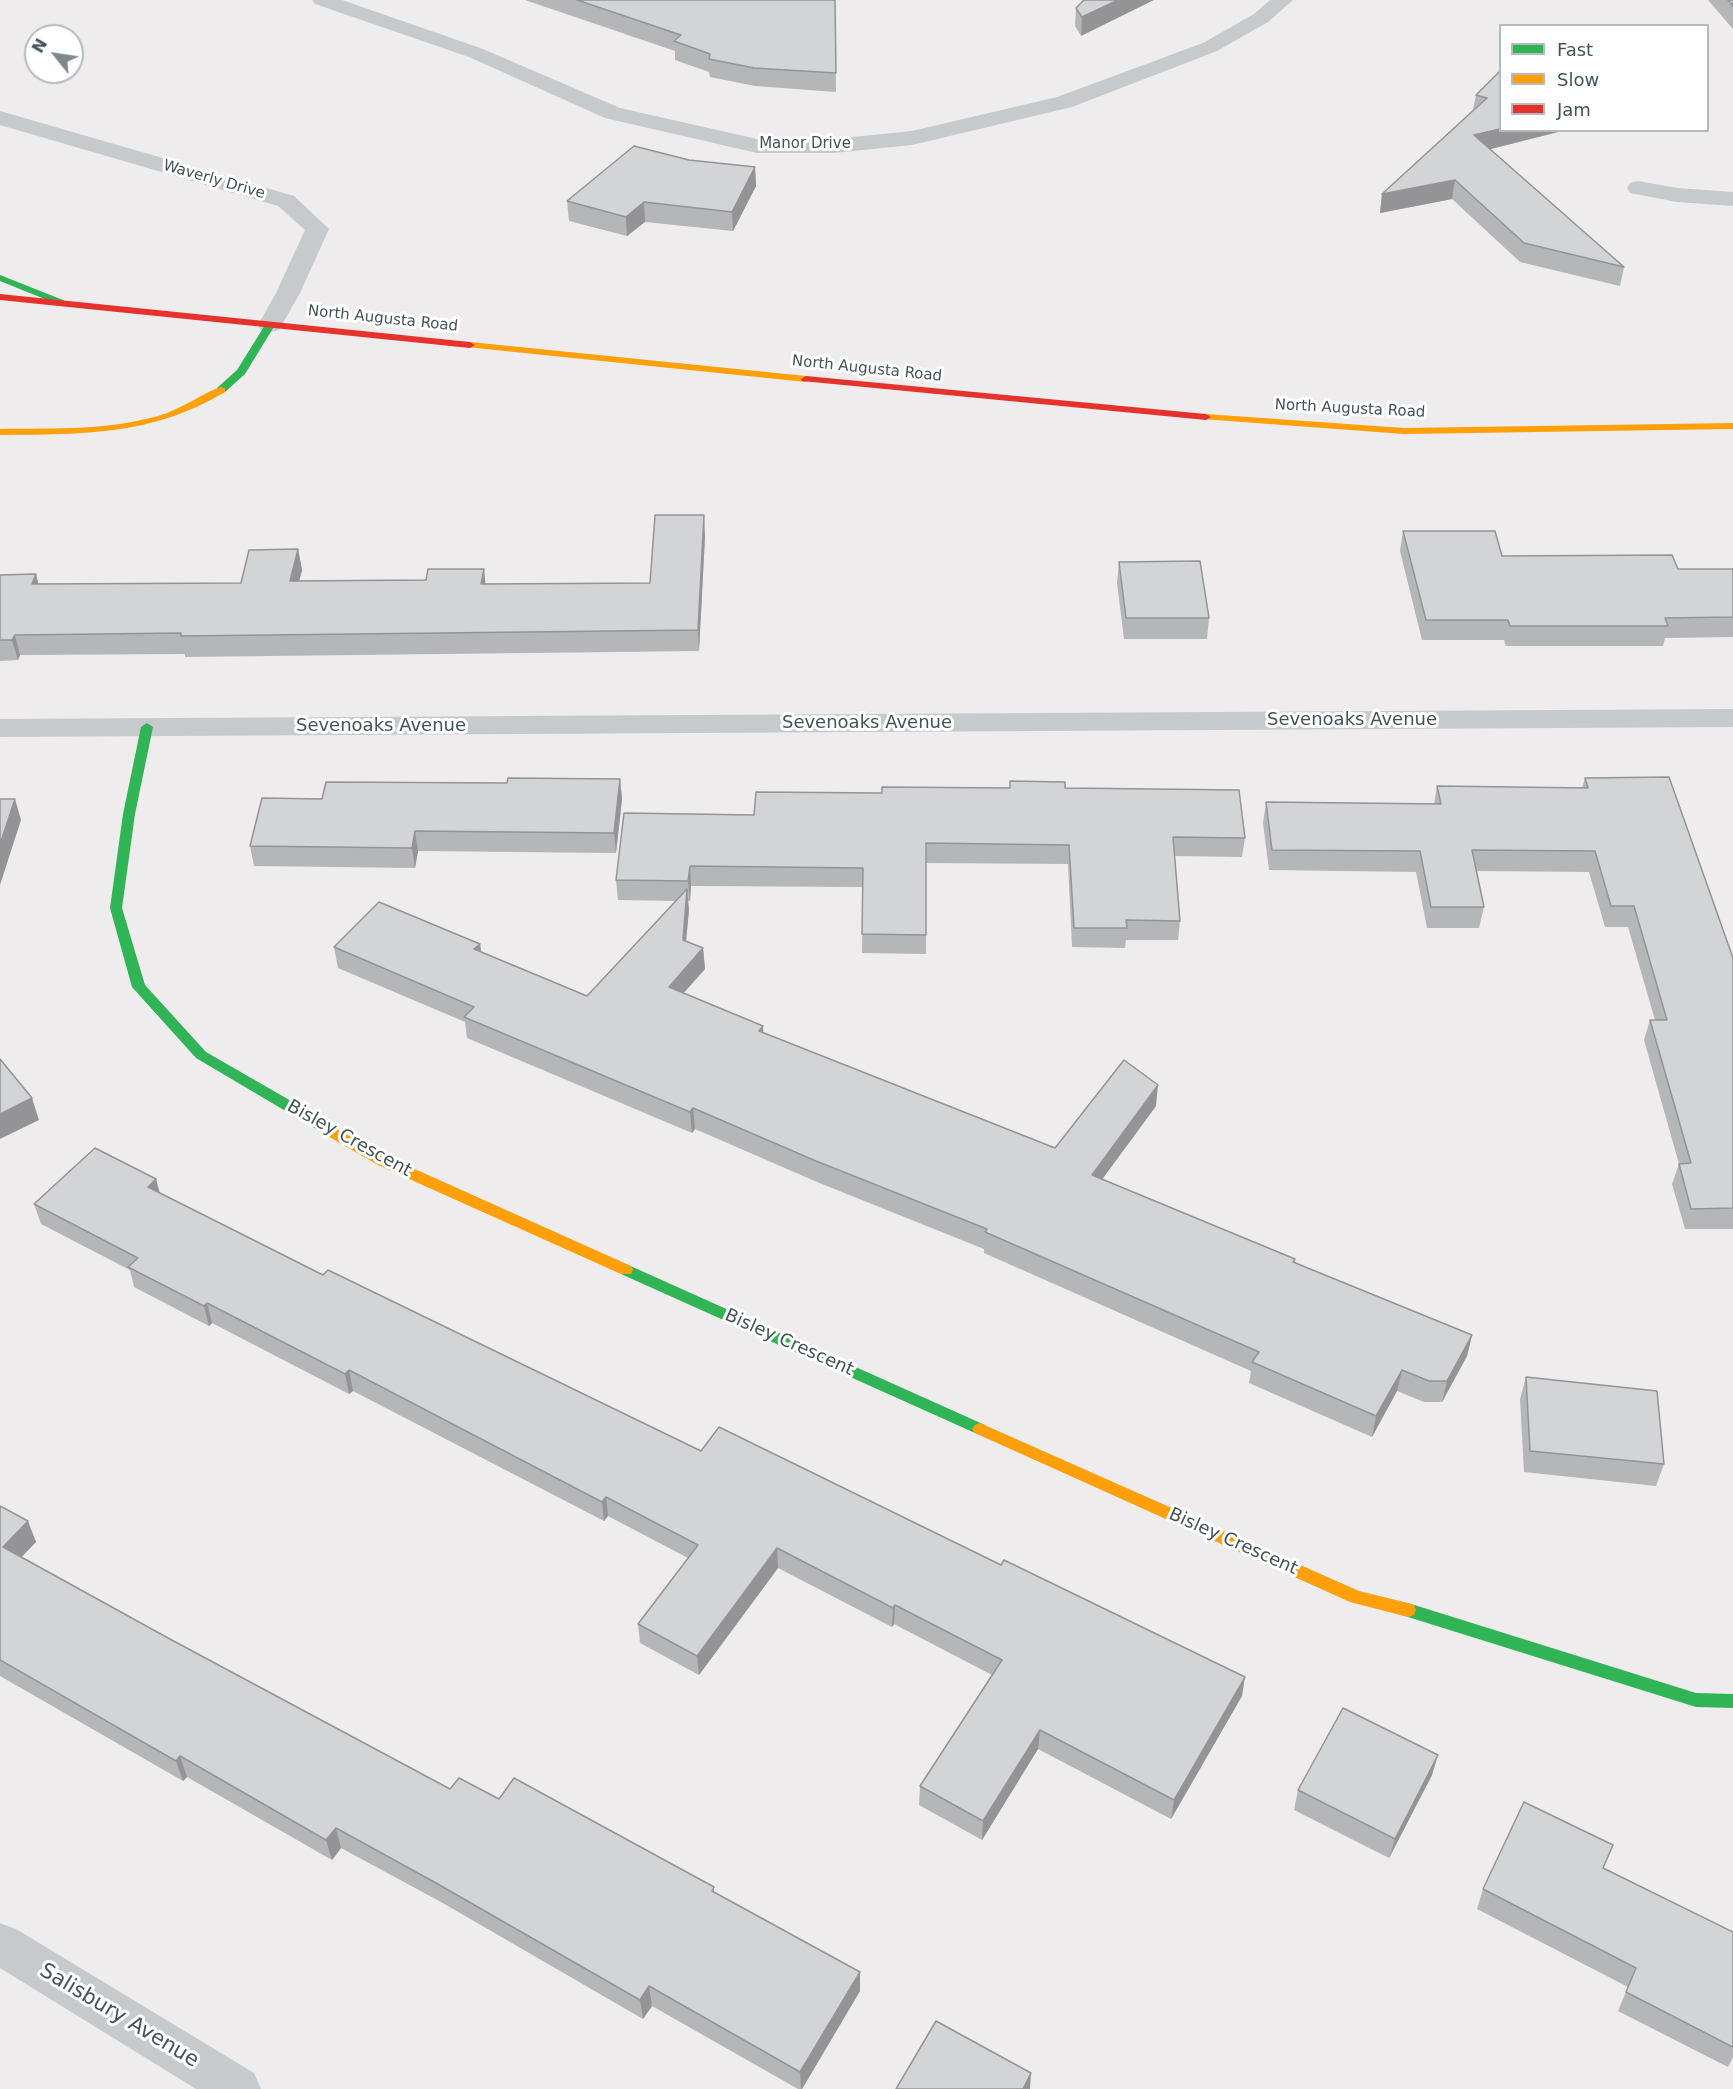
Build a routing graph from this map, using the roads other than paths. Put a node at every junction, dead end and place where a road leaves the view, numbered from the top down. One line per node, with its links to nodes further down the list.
1 (322, 0): 2 (street, Manor Drive)
2 (1283, 0)
3 (0, 118): 9 (street, Waverly Drive)
4 (1638, 188): 5 (street)
5 (1733, 199)
6 (0, 278): 8 (main road)
7 (0, 297): 8 (main road, North Augusta Road)
8 (60, 302): 9 (main road, North Augusta Road)
9 (270, 325): 10 (main road, North Augusta Road); 11 (main road)
10 (1733, 426)
11 (0, 432)
12 (1730, 723): 13 (street, Sevenoaks Avenue)
13 (147, 727): 14 (street, Sevenoaks Avenue); 15 (main road, Bisley Crescent)
14 (0, 728)
15 (1733, 1701)
16 (0, 1944): 17 (street, Salisbury Avenue)
17 (238, 2089)

